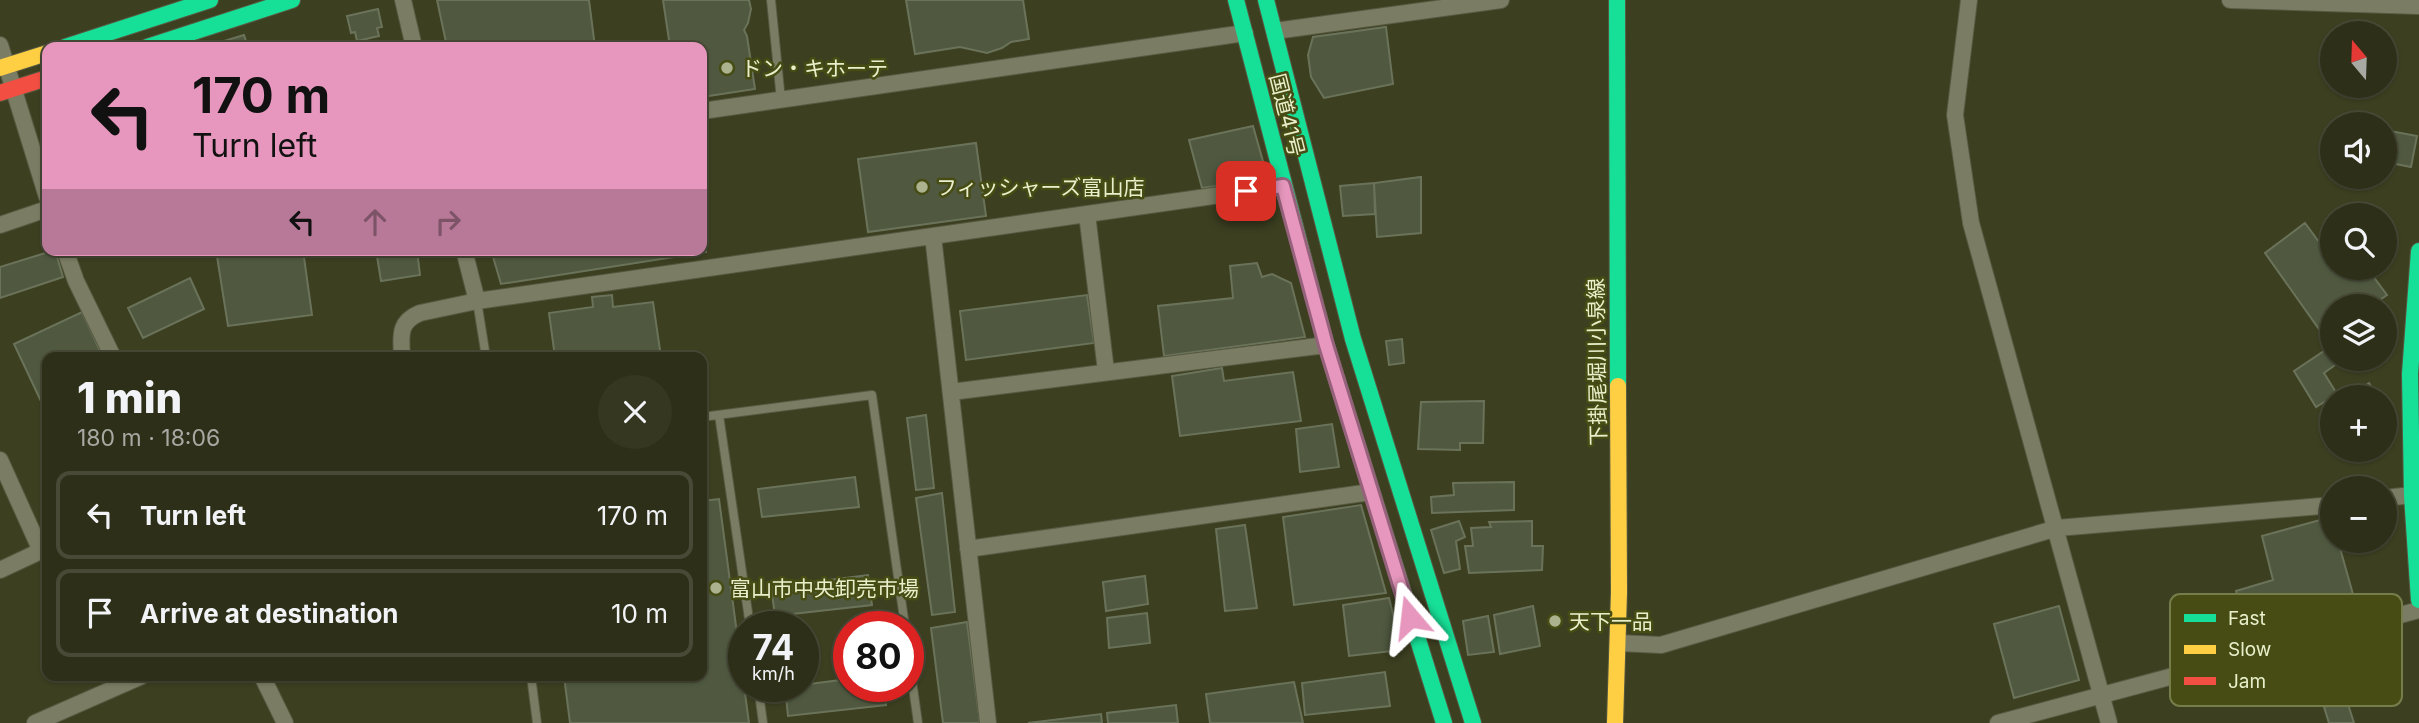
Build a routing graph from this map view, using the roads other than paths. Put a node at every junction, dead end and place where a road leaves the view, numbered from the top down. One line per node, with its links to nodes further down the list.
1 (210, 0): 14 (main road)
2 (292, 0): 15 (main road)
3 (403, 0): 16 (street)
4 (771, 0): 22 (lane)
5 (1236, 0): 13 (main road, 国道41号)
6 (1266, 0): 12 (main road, 国道41号)
7 (1502, 0): 12 (street)
8 (1617, 0): 57 (main road, 下掛尾堀川小泉線)
9 (1969, 0): 47 (street)
10 (2230, 0): 11 (street)
11 (2419, 6)
12 (1275, 30): 72 (main road, 国道41号)
13 (1245, 33): 22 (street); 25 (main road, 国道41号)
14 (80, 42)
15 (162, 42)
16 (413, 42)
17 (0, 45): 19 (street)
18 (42, 55): 19 (main road)
19 (4, 67): 21 (street)
20 (42, 80): 21 (main road)
21 (7, 91): 24 (street)
22 (781, 100): 23 (street)
23 (707, 110)
24 (42, 184)
25 (1283, 186): 27 (street); 34 (main road, 国道41号)
26 (42, 211): 28 (street)
27 (1087, 214): 29 (street); 38 (street)
28 (0, 225)
29 (933, 236): 33 (street); 39 (street)
30 (2419, 251): 44 (main road)
31 (67, 256): 35 (street)
32 (466, 256): 33 (street)
33 (477, 301): 36 (street); 37 (lane)
34 (1326, 345): 38 (street); 43 (main road, 国道41号)
35 (111, 352)
36 (402, 352)
37 (485, 352)
38 (1106, 371): 39 (street)
39 (950, 391): 49 (street)
40 (719, 415): 41 (lane); 54 (lane); 55 (lane)
41 (707, 416)
42 (0, 460): 48 (street)
43 (1371, 492): 49 (street); 71 (main road, 国道41号)
44 (2412, 495): 45 (street); 52 (main road)
45 (2397, 497)
46 (2320, 506): 47 (street)
47 (2057, 528): 57 (street); 62 (street)
48 (42, 545)
49 (968, 548): 70 (street)
50 (42, 550): 51 (street)
51 (0, 570)
52 (2419, 600)
53 (2419, 610): 56 (street)
54 (748, 611)
55 (903, 611)
56 (2402, 615)
57 (1619, 643): 73 (main road, 下掛尾堀川小泉線)
58 (2170, 677): 62 (street)
59 (131, 681): 65 (street)
60 (264, 681): 66 (street)
61 (532, 681): 67 (lane)
62 (2101, 695): 74 (street); 75 (street)
63 (760, 702): 68 (lane)
64 (915, 702): 69 (lane)
65 (35, 723)
66 (285, 723)
67 (537, 723)
68 (763, 723)
69 (918, 723)
70 (988, 723)
71 (1444, 723)
72 (1473, 723)
73 (1615, 723)
74 (1998, 723)
75 (2109, 723)

